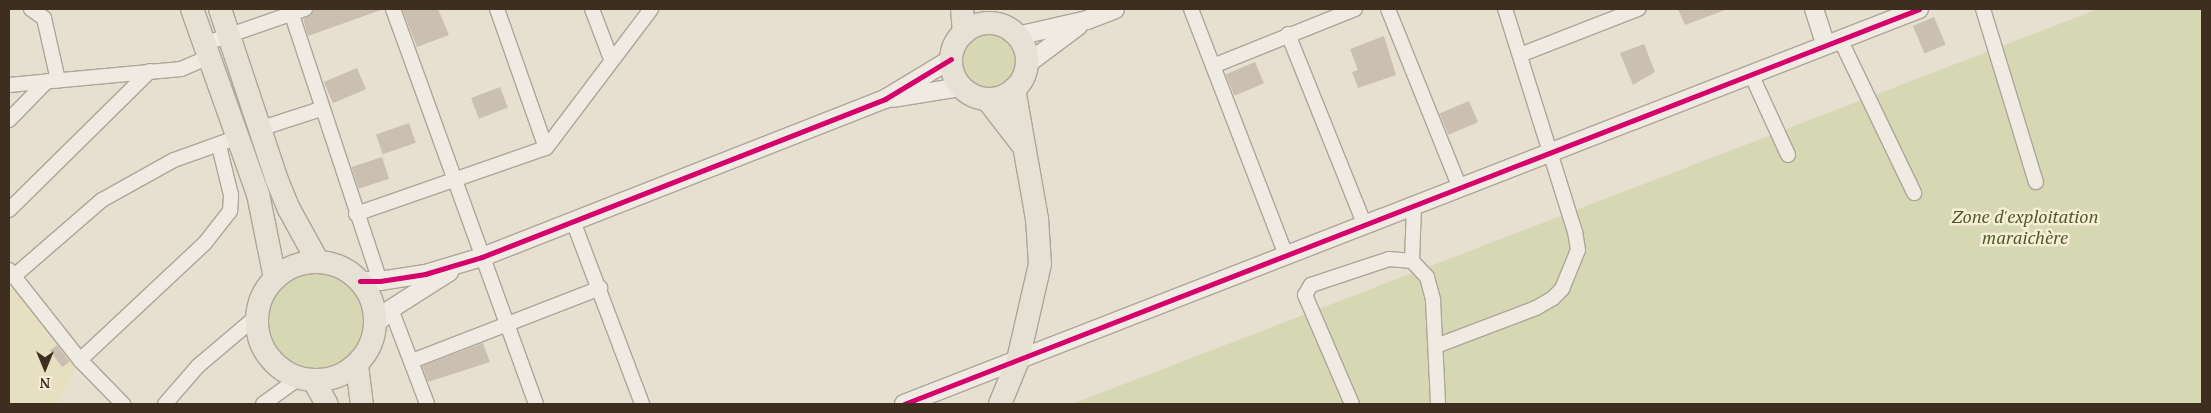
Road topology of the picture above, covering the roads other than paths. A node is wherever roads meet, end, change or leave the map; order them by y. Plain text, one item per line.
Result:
1 (31, 9) edge
2 (192, 9) edge
3 (220, 9) edge
4 (306, 9) edge
5 (394, 9) edge
6 (497, 9) edge
7 (592, 9) edge
8 (651, 9) edge
9 (962, 9) edge
10 (1115, 9) edge
11 (1191, 9) edge
12 (1355, 9) edge
13 (1388, 9) edge
14 (1505, 9) edge
15 (1638, 9) edge
16 (1814, 9) edge
17 (1919, 9) edge
18 (1983, 9) edge
19 (291, 11) edge
20 (992, 16) edge
21 (1087, 20) junction
22 (964, 33) junction
23 (1288, 34) junction
24 (230, 36) junction
25 (1017, 36) junction
26 (1833, 42) junction
27 (207, 51) junction
28 (1520, 55) junction
29 (951, 59) junction
30 (611, 60) junction
31 (1027, 64) junction
32 (1212, 66) junction
33 (150, 71) junction
34 (1751, 74) junction
35 (53, 81) junction
36 (9, 85) edge
37 (960, 87) junction
38 (1014, 90) junction
39 (885, 99) junction
40 (987, 99) junction
41 (321, 108) junction
42 (9, 120) edge
43 (259, 129) junction
44 (228, 140) junction
45 (1022, 143) junction
46 (546, 148) junction
47 (1551, 152) junction
48 (1788, 154) dead end
49 (454, 180) junction
50 (2036, 182) dead end
51 (1460, 188) junction
52 (1914, 193) dead end
53 (1414, 206) junction
54 (9, 210) edge
55 (356, 214) junction
56 (573, 221) junction
57 (1364, 223) junction
58 (1286, 256) junction
59 (482, 258) junction
60 (1412, 261) junction
61 (318, 262) junction
62 (458, 266) junction
63 (11, 273) edge
64 (275, 278) junction
65 (370, 281) junction
66 (600, 288) junction
67 (384, 316) junction
68 (256, 317) junction
69 (508, 324) junction
70 (1436, 346) junction
71 (80, 360) junction
72 (1018, 360) junction
73 (412, 361) junction
74 (357, 365) junction
75 (306, 380) junction
76 (123, 404) edge
77 (165, 404) edge
78 (263, 404) edge
79 (327, 404) edge
80 (362, 404) edge
81 (427, 404) edge
82 (536, 404) edge
83 (642, 404) edge
84 (904, 404) edge
85 (1000, 404) edge
86 (1352, 404) edge
87 (1438, 404) edge

1 - 35 street
2 - 27 main road
3 - 24 main road
4 - 19 street
5 - 49 street
6 - 46 street
7 - 30 street
8 - 30 street
9 - 22 main road
10 - 21 street
11 - 32 street
12 - 23 street
13 - 51 street
14 - 28 street
15 - 28 street
16 - 26 street
17 - 26 street
18 - 50 street
19 - 24 street
19 - 41 street
20 - 22 main road
20 - 25 main road
21 - 25 street
21 - 31 street
22 - 29 main road
23 - 32 street
23 - 57 street
24 - 27 street
24 - 43 main road
25 - 31 main road
26 - 34 street
26 - 52 street
27 - 33 street
27 - 44 main road
28 - 47 street
29 - 37 main road
29 - 39 street
30 - 46 street
31 - 38 main road
32 - 58 street
33 - 35 street
33 - 54 street
34 - 47 street
34 - 48 street
35 - 36 street
35 - 42 street
37 - 39 street
37 - 40 main road
38 - 40 main road
38 - 45 main road
39 - 56 street
40 - 45 main road
41 - 43 street
41 - 55 street
43 - 61 main road
44 - 63 street
44 - 64 main road
44 - 71 street
45 - 72 main road
46 - 49 street
47 - 51 street
47 - 70 street
49 - 55 street
49 - 59 street
51 - 53 street
53 - 57 street
53 - 60 street
55 - 65 street
56 - 59 street
56 - 66 street
57 - 58 street
58 - 72 street
59 - 62 street
59 - 69 street
60 - 70 street
60 - 86 street
61 - 64 main road
61 - 65 main road
62 - 65 street
62 - 67 street
63 - 71 street
64 - 68 main road
65 - 67 main road
66 - 69 street
66 - 83 street
67 - 73 street
67 - 74 main road
68 - 75 main road
68 - 77 street
69 - 73 street
69 - 82 street
70 - 87 street
71 - 76 street
72 - 84 street
72 - 85 main road
73 - 81 street
74 - 75 main road
74 - 80 main road
75 - 78 street
75 - 79 main road

